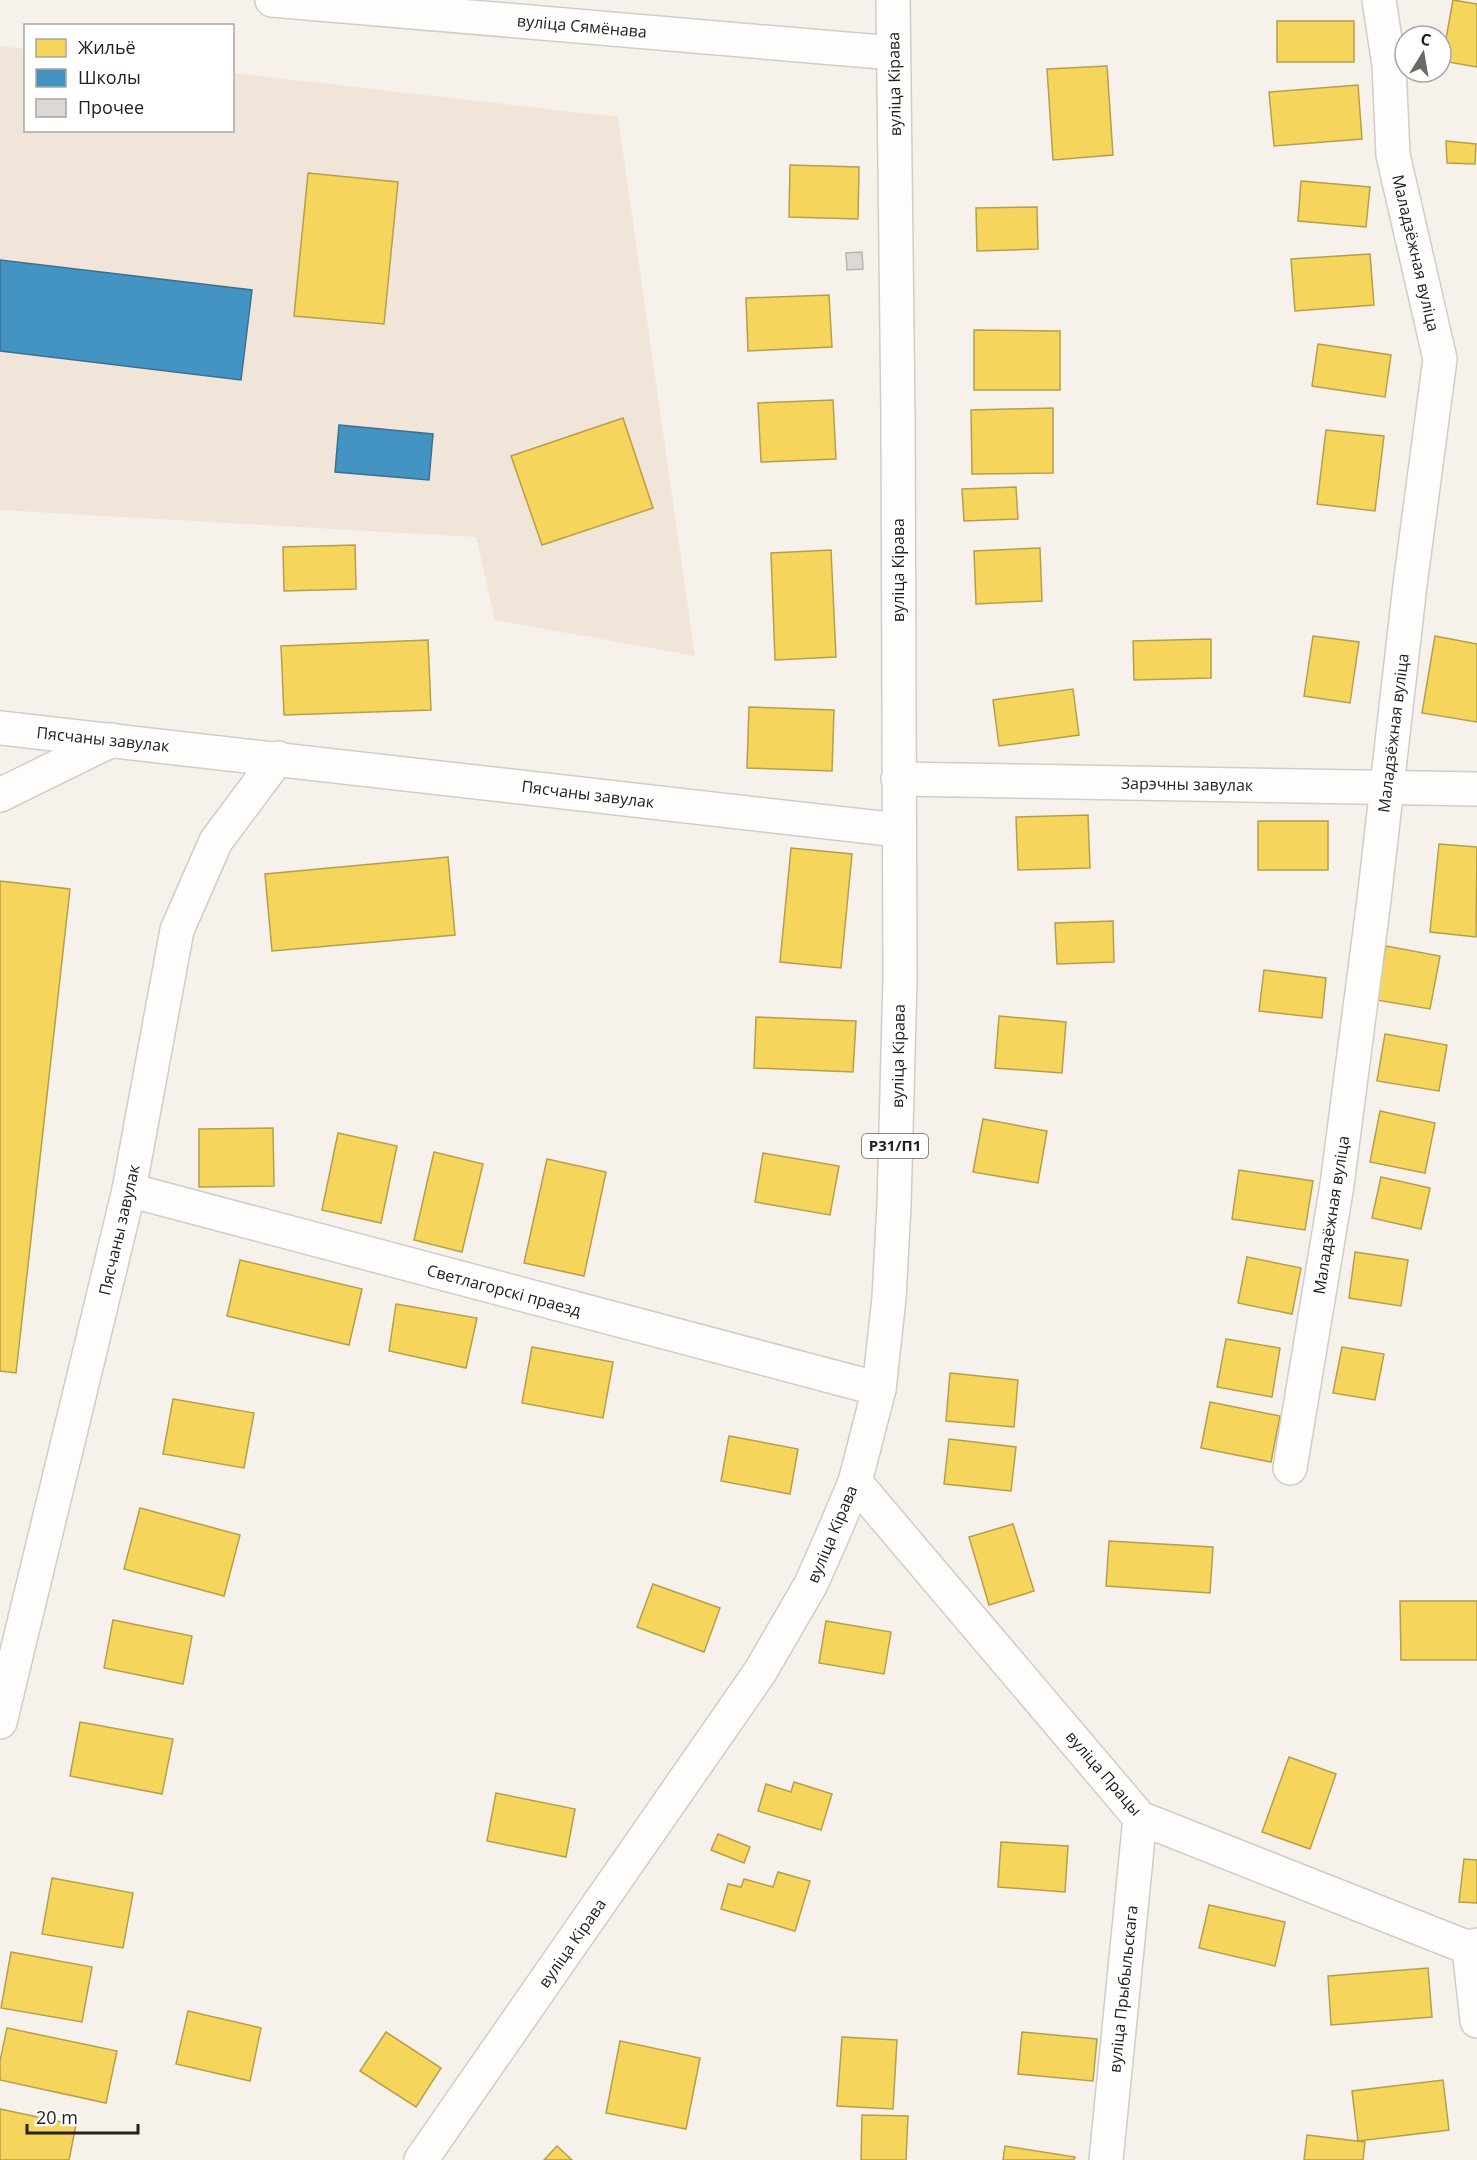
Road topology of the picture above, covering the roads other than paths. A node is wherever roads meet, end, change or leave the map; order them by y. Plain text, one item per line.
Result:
1 (272, 0) edge
2 (893, 0) edge
3 (1379, 0) edge
4 (893, 52) junction
5 (0, 728) edge
6 (112, 740) junction
7 (278, 758) junction
8 (898, 779) junction
9 (1386, 788) junction
10 (1477, 789) edge
11 (0, 795) edge
12 (898, 830) junction
13 (129, 1190) junction
14 (879, 1389) junction
15 (1290, 1468) dead end
16 (855, 1482) junction
17 (0, 1722) edge
18 (1140, 1818) junction
19 (1473, 1946) edge
20 (1477, 2021) edge
21 (421, 2160) edge
22 (1106, 2160) edge

1 - 4 street, вуліца Сямёнава
2 - 4 street, вуліца Кірава / Р31/П1
3 - 9 street, Маладзёжная вуліца
4 - 8 street, вуліца Кірава / Р31/П1
5 - 6 street, Пясчаны завулак
6 - 7 street, Пясчаны завулак
6 - 11 street
7 - 12 street, Пясчаны завулак
7 - 13 street, Пясчаны завулак
8 - 9 street, Зарэчны завулак
8 - 12 street, вуліца Кірава / Р31/П1
9 - 10 street, Зарэчны завулак
9 - 15 street, Маладзёжная вуліца
12 - 14 street, вуліца Кірава / Р31/П1
13 - 14 street, Светлагорскі праезд
13 - 17 street, Пясчаны завулак
14 - 16 street, вуліца Кірава / Р31/П1
16 - 18 street, вуліца Працы
16 - 21 street, вуліца Кірава / Р31/П1
18 - 19 street, вуліца Працы
18 - 22 street, вуліца Прыбыльскага
19 - 20 street

